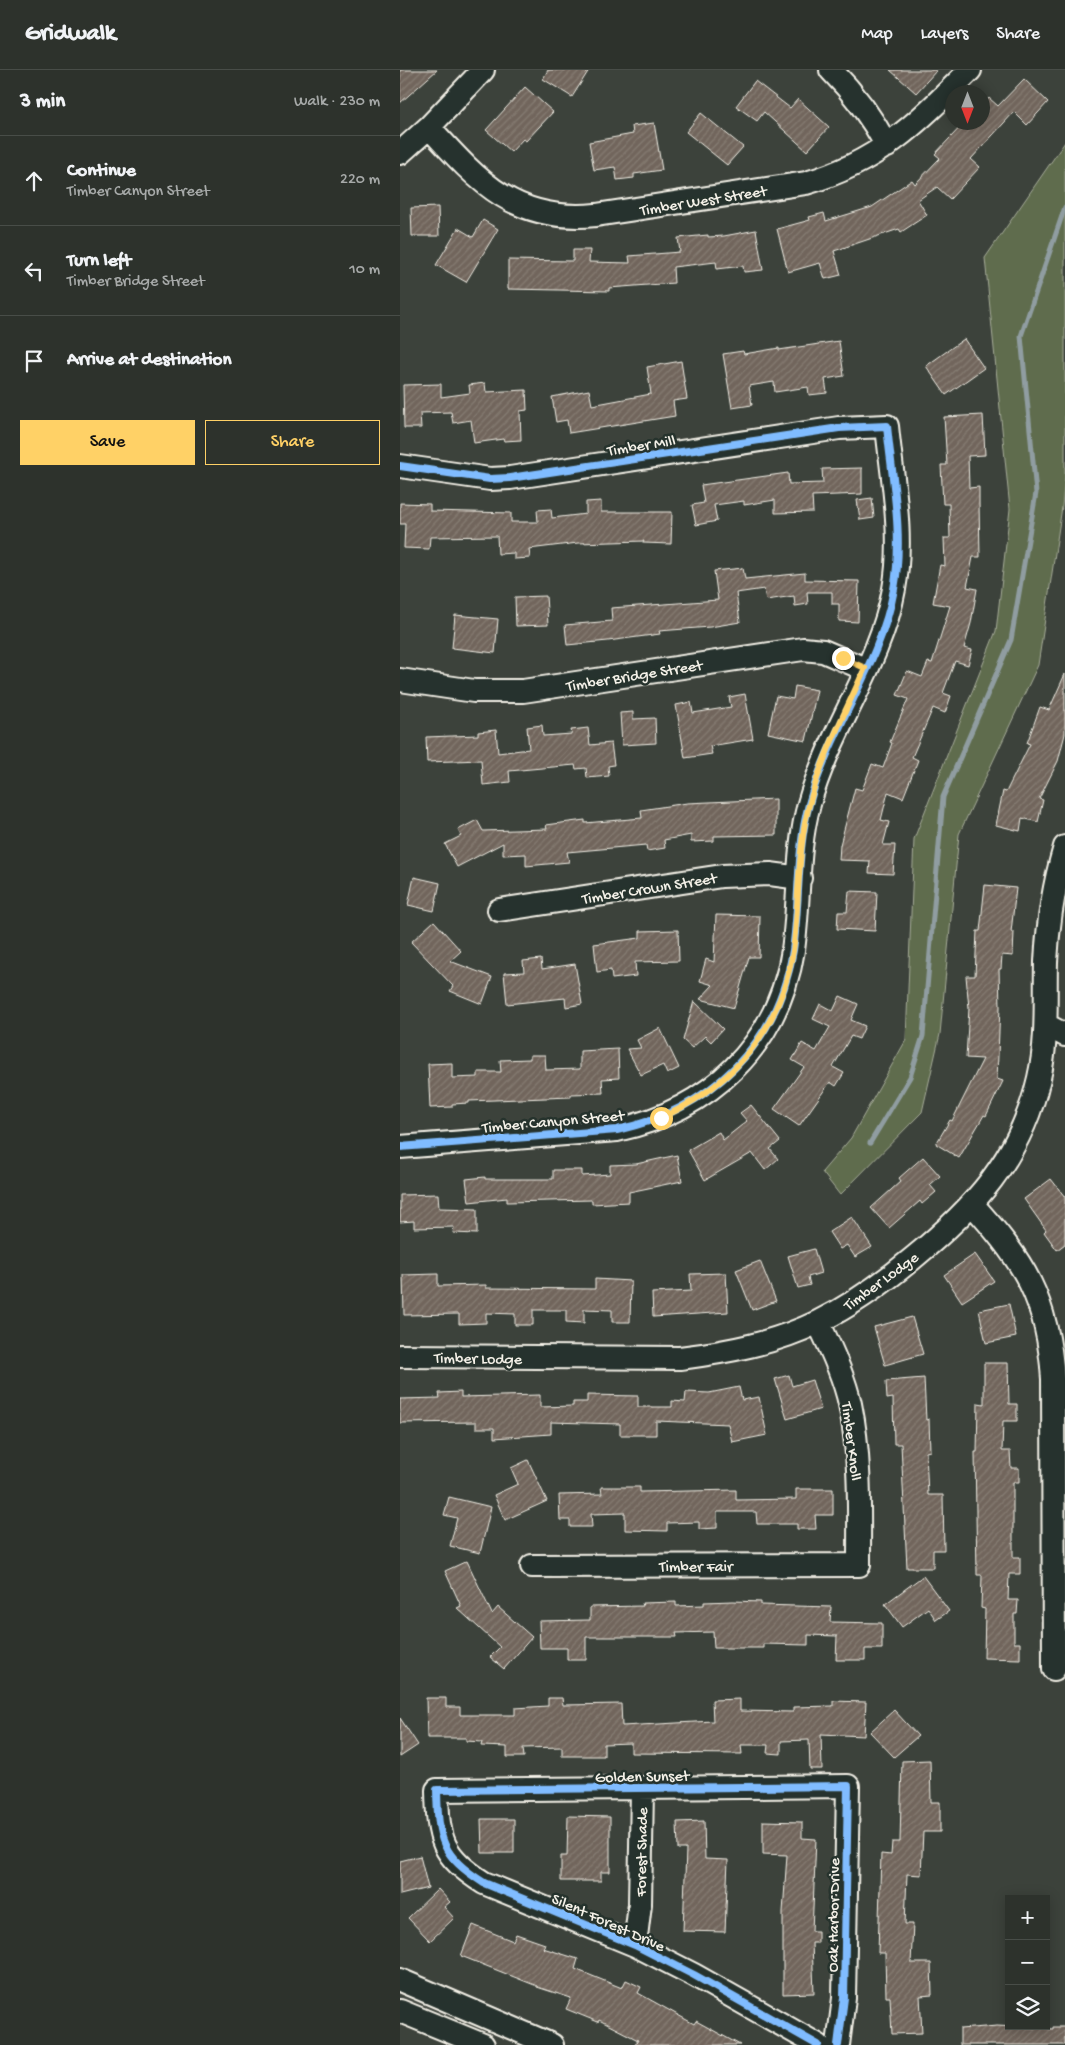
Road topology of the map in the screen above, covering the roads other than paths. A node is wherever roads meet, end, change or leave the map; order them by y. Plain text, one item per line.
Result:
1 (482, 70) edge
2 (831, 70) edge
3 (970, 70) edge
4 (429, 127) junction
5 (887, 146) junction
6 (400, 153) edge
7 (887, 426) joint
8 (400, 466) edge
9 (865, 668) junction
10 (400, 680) edge
11 (1065, 846) edge
12 (800, 878) junction
13 (499, 910) dead end
14 (1056, 1030) edge
15 (400, 1147) edge
16 (972, 1204) junction
17 (818, 1322) junction
18 (400, 1356) edge
19 (1059, 1367) edge
20 (859, 1565) joint
21 (532, 1566) dead end
22 (1059, 1571) edge
23 (1054, 1670) dead end
24 (848, 1786) joint
25 (642, 1789) junction
26 (437, 1790) joint
27 (635, 1945) junction
28 (400, 1980) edge
29 (400, 2012) edge
30 (483, 2045) edge
31 (552, 2045) edge
32 (818, 2045) edge
33 (838, 2045) edge

1 - 4 street
2 - 5 street
3 - 5 street, Timber West Street
4 - 5 street, Timber West Street
4 - 6 street
7 - 8 street, Timber Mill
7 - 9 street, Timber Canyon Street
9 - 10 street, Timber Bridge Street
9 - 12 street, Timber Canyon Street
11 - 14 street, Timber Lodge
12 - 13 street, Timber Crown Street
12 - 15 street, Timber Canyon Street
14 - 16 street, Timber Lodge
16 - 17 street, Timber Lodge
16 - 19 street
17 - 18 street, Timber Lodge
17 - 20 street, Timber Knoll
19 - 22 street
20 - 21 street, Timber Fair
22 - 23 street
24 - 25 street, Golden Sunset
24 - 33 street, Oak Harbor Drive
25 - 26 street, Golden Sunset
25 - 27 street, Forest Shade
26 - 27 street, Silent Forest Drive
27 - 32 street, Silent Forest Drive
28 - 31 street
29 - 30 street

